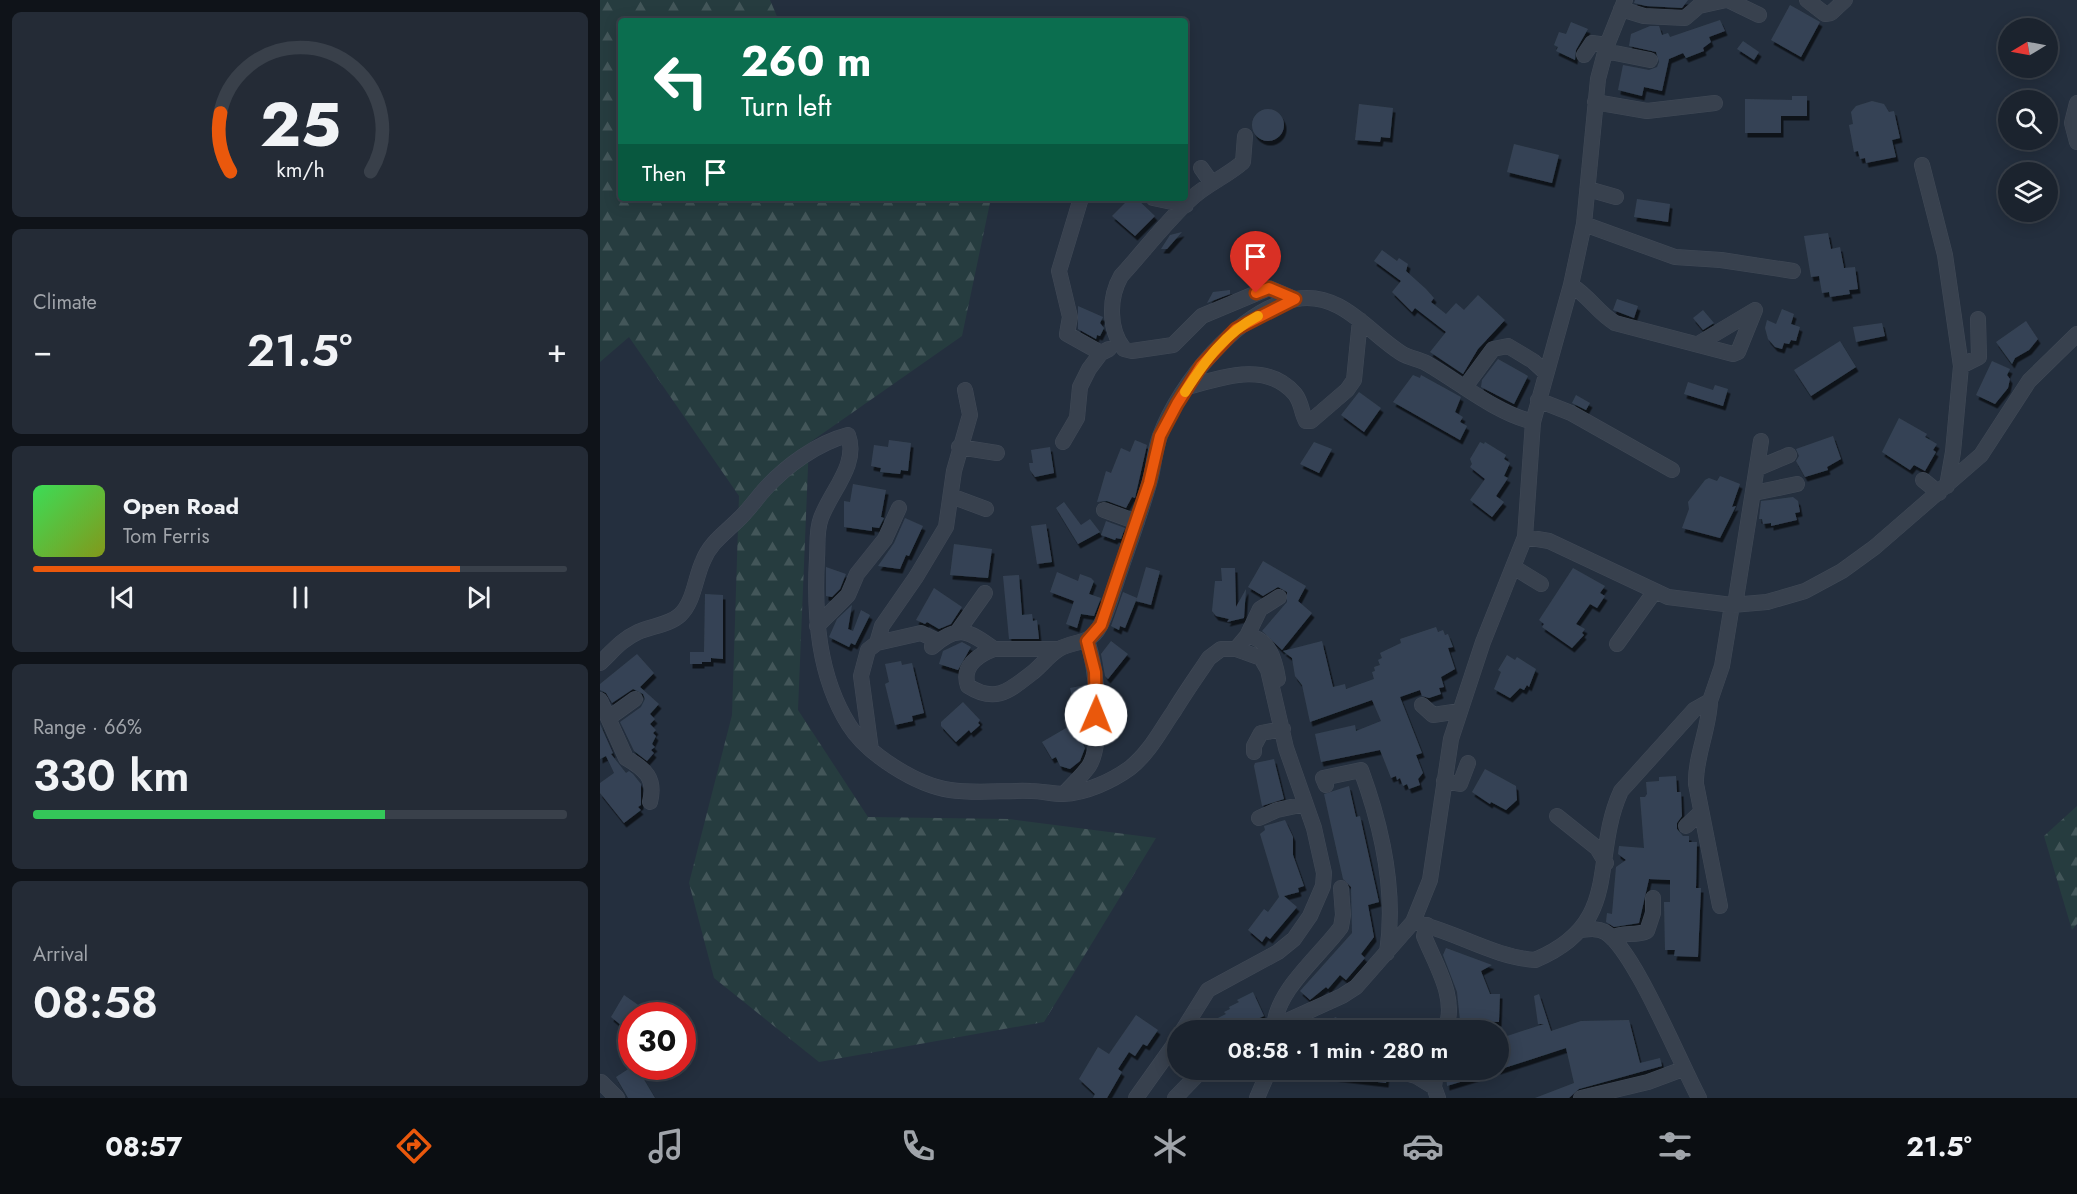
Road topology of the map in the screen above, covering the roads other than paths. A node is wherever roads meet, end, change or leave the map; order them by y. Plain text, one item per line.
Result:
1 (1727, 0) edge
2 (1807, 0) edge
3 (1845, 0) edge
4 (1623, 5) edge
5 (1760, 15) dead end
6 (1606, 48) junction
7 (1584, 55) dead end
8 (1650, 60) dead end
9 (1595, 102) junction
10 (1715, 103) dead end
11 (2076, 110) edge
12 (1245, 136) dead end
13 (2077, 142) edge
14 (1922, 165) dead end
15 (1201, 168) dead end
16 (1211, 182) junction
17 (1588, 189) junction
18 (1616, 197) dead end
19 (1080, 201) edge
20 (1162, 201) edge
21 (1186, 205) junction
22 (1584, 224) junction
23 (1793, 271) dead end
24 (1571, 285) junction
25 (1295, 299) junction
26 (1978, 319) dead end
27 (1360, 320) junction
28 (2077, 334) edge
29 (1698, 344) dead end
30 (1124, 350) junction
31 (1101, 353) junction
32 (1960, 366) junction
33 (1546, 373) junction
34 (1188, 387) junction
35 (1465, 387) junction
36 (965, 390) dead end
37 (1538, 400) junction
38 (1533, 422) junction
39 (1761, 441) dead end
40 (1063, 442) dead end
41 (959, 447) junction
42 (997, 453) dead end
43 (1789, 455) dead end
44 (1758, 468) junction
45 (1672, 470) dead end
46 (1923, 480) dead end
47 (1797, 484) dead end
48 (1943, 489) junction
49 (1754, 493) junction
50 (951, 496) junction
51 (898, 508) dead end
52 (986, 509) dead end
53 (1104, 510) dead end
54 (1137, 522) junction
55 (1526, 537) junction
56 (1515, 568) junction
57 (1541, 584) dead end
58 (1655, 591) junction
59 (985, 592) dead end
60 (1279, 597) dead end
61 (1733, 605) junction
62 (817, 626) junction
63 (958, 631) junction
64 (1247, 636) junction
65 (1087, 641) junction
66 (877, 642) junction
67 (1617, 644) dead end
68 (994, 649) junction
69 (1059, 649) junction
70 (1236, 649) junction
71 (600, 663) edge
72 (635, 699) dead end
73 (600, 700) edge
74 (1710, 701) junction
75 (1422, 705) dead end
76 (1460, 711) junction
77 (610, 717) junction
78 (1283, 729) junction
79 (1286, 748) junction
80 (871, 750) junction
81 (1254, 752) dead end
82 (1468, 763) dead end
83 (1443, 781) junction
84 (1326, 785) dead end
85 (1064, 794) junction
86 (650, 802) dead end
87 (1305, 804) junction
88 (1700, 813) junction
89 (1557, 816) dead end
90 (1259, 818) dead end
91 (1686, 826) dead end
92 (1606, 863) junction
93 (1341, 888) dead end
94 (1653, 898) dead end
95 (1720, 906) dead end
96 (1420, 924) junction
97 (1582, 930) junction
98 (1612, 938) junction
99 (1387, 953) junction
100 (1188, 1020) edge
101 (1273, 1020) edge
102 (1290, 1020) edge
103 (1450, 1020) edge
104 (1167, 1055) edge
105 (1683, 1068) junction
106 (1192, 1080) edge
107 (1265, 1080) edge
108 (1421, 1080) edge
109 (601, 1082) edge
110 (1436, 1092) edge
111 (617, 1098) edge
112 (1136, 1098) edge
113 (1175, 1098) edge
114 (1257, 1098) edge
115 (1581, 1098) edge
116 (1699, 1098) edge

1 - 4 street
1 - 5 street
2 - 3 street
4 - 6 street
6 - 7 street
6 - 8 street
6 - 9 street
9 - 10 street
9 - 17 street
11 - 13 street
12 - 16 street
14 - 32 street
15 - 16 street
16 - 21 street
17 - 18 street
17 - 22 street
19 - 31 street
20 - 21 street
21 - 30 street
22 - 23 street
22 - 24 street
24 - 29 street
24 - 33 street
25 - 27 street
25 - 30 street
25 - 34 street
26 - 32 street
27 - 34 street
27 - 35 street
28 - 48 street
30 - 31 street
31 - 40 street
32 - 48 street
33 - 35 street
33 - 37 street
34 - 54 street
35 - 38 street
36 - 41 street
37 - 38 street
37 - 45 street
38 - 55 street
39 - 44 street
41 - 42 street
41 - 50 street
43 - 44 street
44 - 49 street
46 - 48 street
47 - 49 street
48 - 61 street
49 - 61 street
50 - 52 street
50 - 66 street
51 - 62 street
53 - 54 street
54 - 65 street
55 - 56 street
55 - 58 street
56 - 57 street
56 - 76 street
58 - 61 street
58 - 67 street
59 - 63 street
60 - 64 street
61 - 74 street
62 - 71 street
62 - 80 street
63 - 66 street
63 - 68 street
64 - 70 street
64 - 79 street
65 - 69 street
65 - 85 street
66 - 80 street
68 - 69 street
68 - 69 street
70 - 78 street
70 - 85 street
72 - 77 street
73 - 77 street
74 - 88 street
74 - 92 street
75 - 76 street
76 - 83 street
77 - 86 street
78 - 79 street
78 - 81 street
79 - 87 street
80 - 85 street
82 - 83 street
83 - 96 street
84 - 99 street
87 - 90 street
87 - 100 street
88 - 91 street
88 - 95 street
89 - 92 street
92 - 97 street
93 - 101 street
94 - 98 street
96 - 97 street
96 - 99 street
96 - 103 street
97 - 98 street
98 - 105 street
99 - 102 street
104 - 112 street
105 - 115 street
105 - 116 street
106 - 113 street
107 - 114 street
108 - 110 street
109 - 111 street

